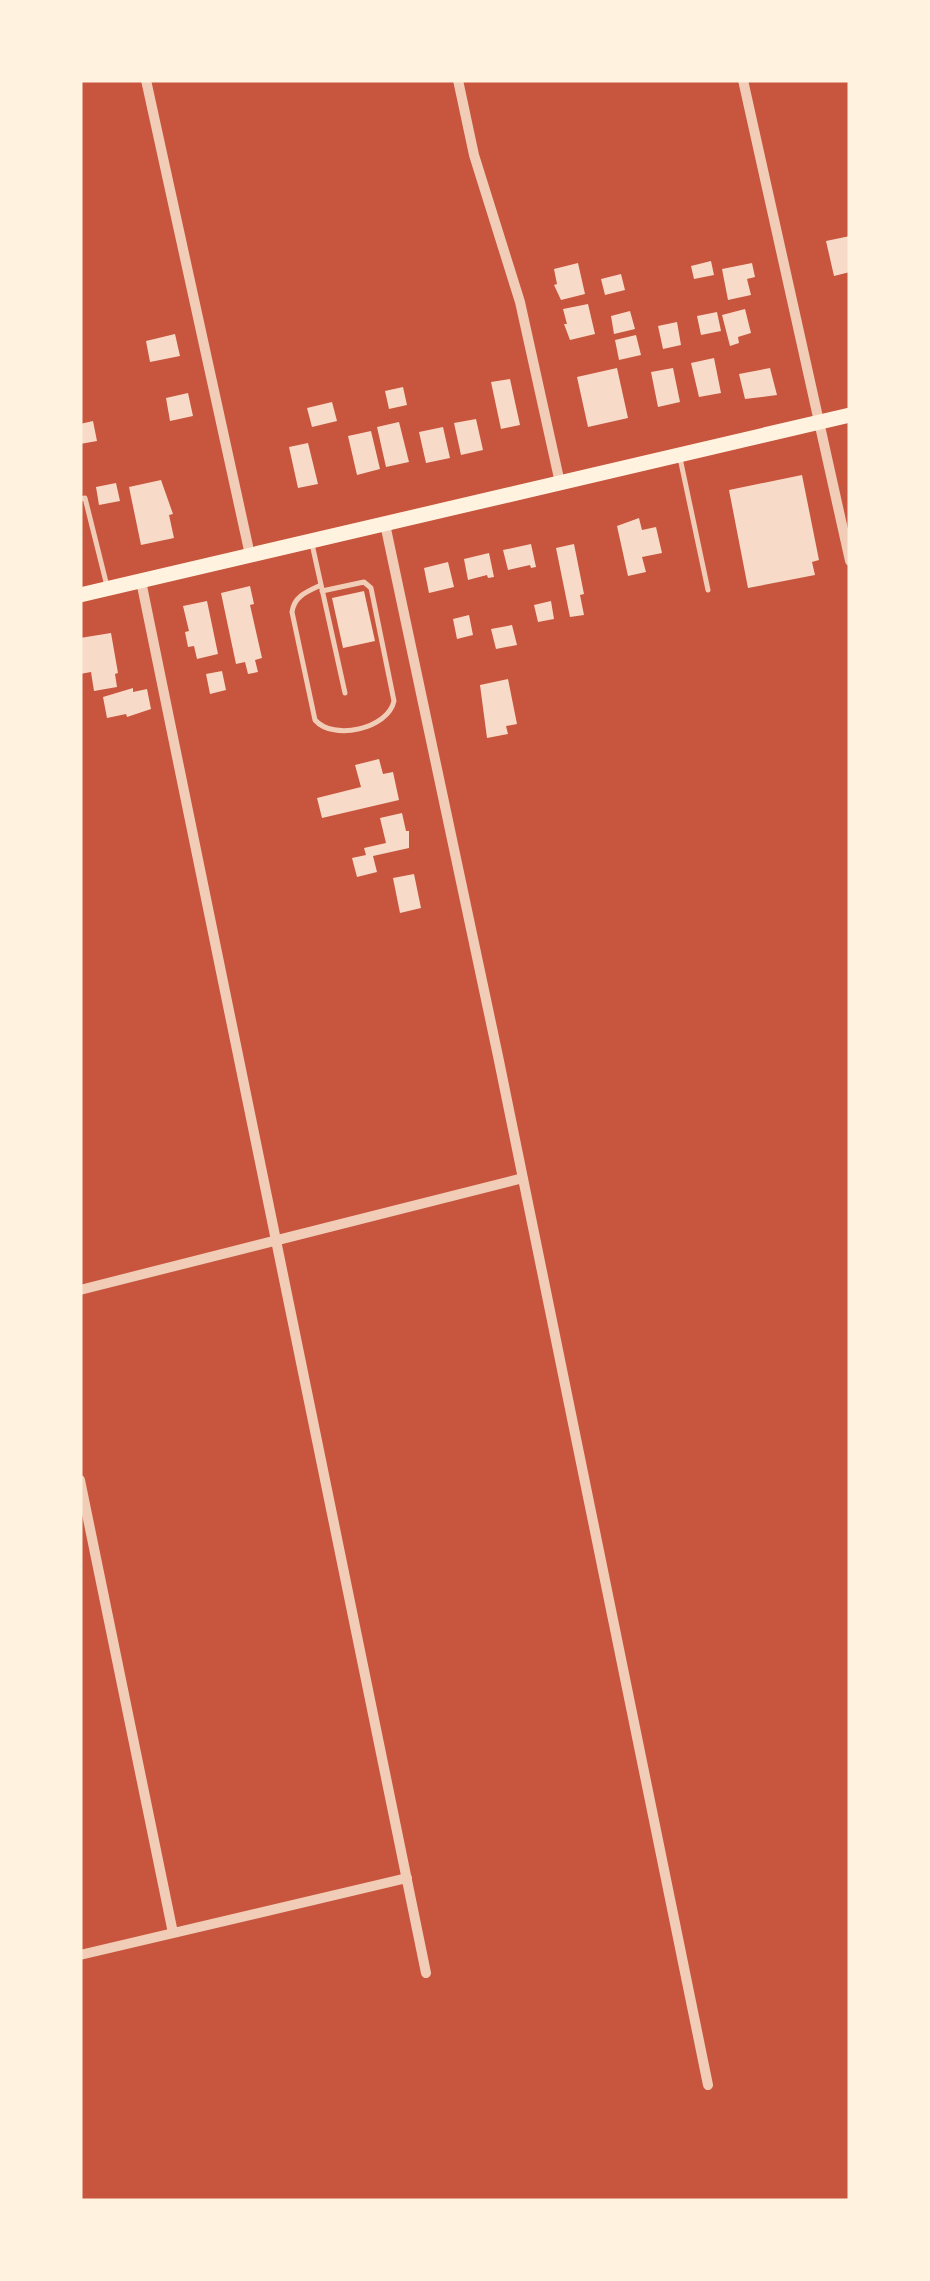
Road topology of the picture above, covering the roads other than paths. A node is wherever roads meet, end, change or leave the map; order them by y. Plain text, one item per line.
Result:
1 (146, 80) edge
2 (458, 80) edge
3 (742, 80) edge
4 (850, 415) edge
5 (818, 423) junction
6 (679, 455) junction
7 (560, 483) junction
8 (80, 500) edge
9 (385, 524) junction
10 (312, 541) junction
11 (250, 555) junction
12 (850, 561) edge
13 (141, 581) junction
14 (322, 588) junction
15 (107, 589) junction
16 (708, 590) dead end
17 (80, 595) edge
18 (345, 692) dead end
19 (523, 1178) junction
20 (275, 1243) junction
21 (80, 1290) edge
22 (80, 1480) edge
23 (407, 1878) junction
24 (173, 1933) junction
25 (80, 1955) edge
26 (426, 1973) dead end
27 (708, 2085) dead end

1 - 11 street
2 - 7 street
3 - 5 street
4 - 5 main road
5 - 6 main road
5 - 12 street
6 - 7 main road
6 - 16 lane
7 - 9 main road
8 - 15 lane
9 - 10 main road
9 - 19 street
10 - 11 main road
10 - 14 lane
11 - 13 main road
13 - 15 main road
13 - 20 street
14 - 14 lane
14 - 18 lane
15 - 17 main road
19 - 20 street
19 - 27 street
20 - 21 street
20 - 23 street
22 - 24 street
23 - 24 street
23 - 26 street
24 - 25 street

